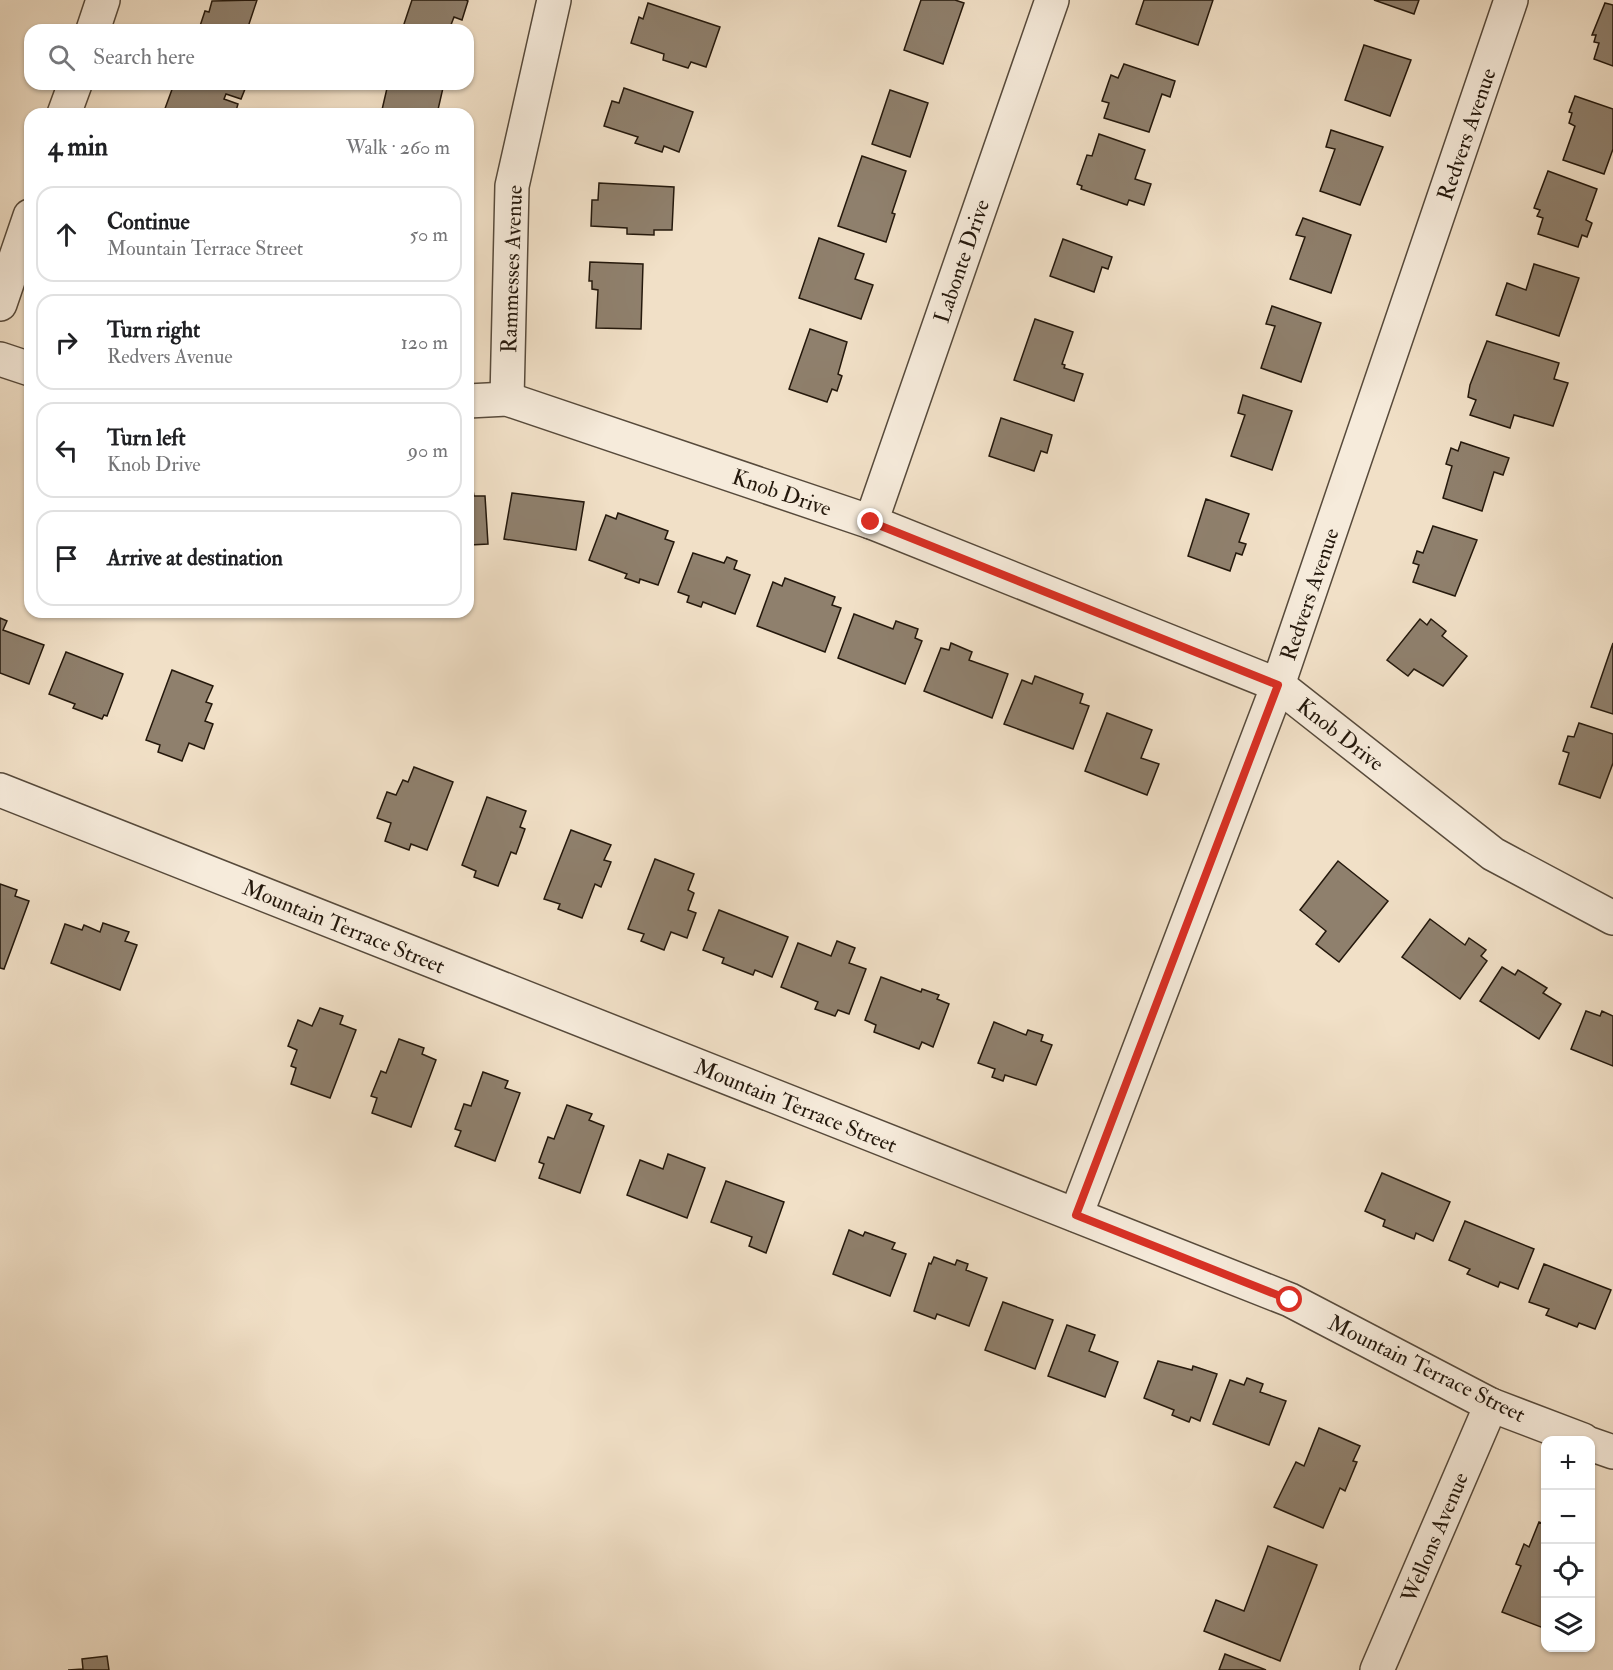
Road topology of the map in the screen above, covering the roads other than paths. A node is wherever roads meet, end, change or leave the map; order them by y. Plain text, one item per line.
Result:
1 (103, 0) edge
2 (554, 0) edge
3 (1052, 0) edge
4 (1511, 0) edge
5 (95, 24) edge
6 (73, 90) edge
7 (66, 108) edge
8 (24, 234) edge
9 (0, 304) edge
10 (0, 359) edge
11 (24, 367) edge
12 (507, 399) junction
13 (474, 401) edge
14 (871, 522) junction
15 (1278, 685) junction
16 (0, 790) edge
17 (1613, 918) edge
18 (1076, 1215) junction
19 (1491, 1404) junction
20 (1573, 1436) edge
21 (1595, 1445) edge
22 (1613, 1452) edge
23 (1377, 1670) edge

1 - 5 street
2 - 12 street, Rammesses Avenue
3 - 14 street, Labonte Drive
4 - 15 street, Redvers Avenue
6 - 7 street
8 - 9 street
10 - 11 street
12 - 13 street, Knob Drive
12 - 14 street, Knob Drive
14 - 15 street, Knob Drive
15 - 17 street, Knob Drive
15 - 18 street, Redvers Avenue
16 - 18 street, Mountain Terrace Street
18 - 19 street, Mountain Terrace Street
19 - 20 street, Mountain Terrace Street
19 - 23 street, Wellons Avenue
21 - 22 street

